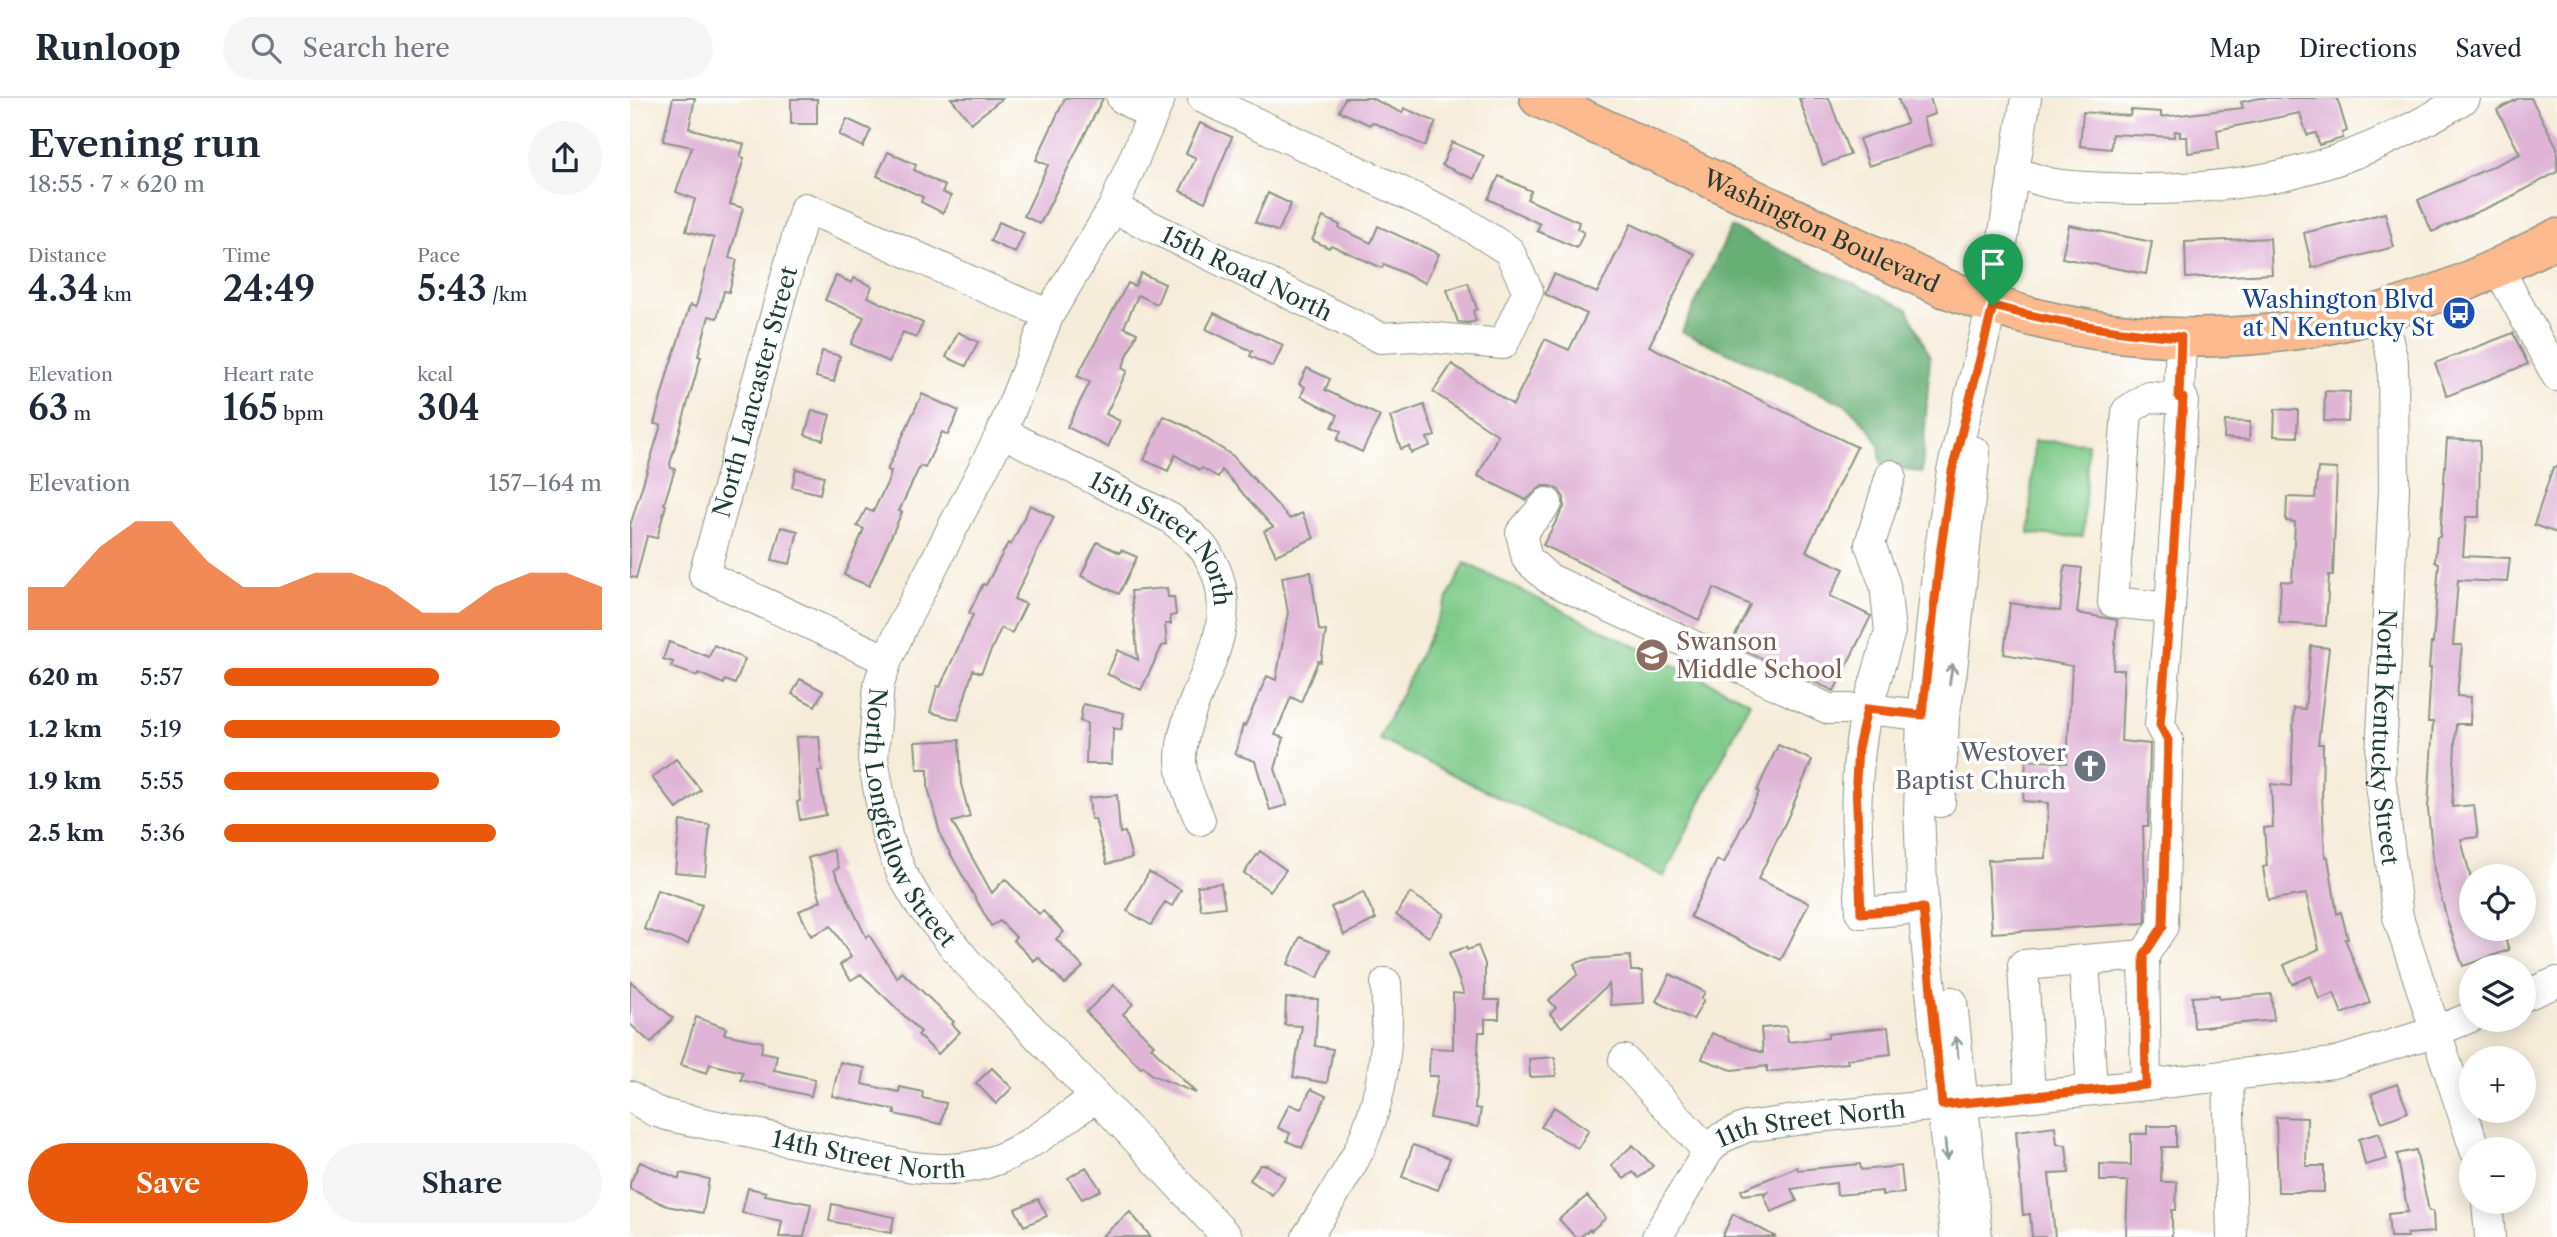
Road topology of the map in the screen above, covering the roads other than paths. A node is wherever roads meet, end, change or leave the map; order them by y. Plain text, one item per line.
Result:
1 (1122, 98) edge
2 (1203, 98) edge
3 (1539, 98) edge
4 (2026, 98) edge
5 (2465, 98) edge
6 (1156, 107) edge
7 (2013, 172) junction
8 (1113, 208) junction
9 (2557, 238) edge
10 (2498, 268) junction
11 (1993, 306) junction
12 (2381, 312) junction
13 (1049, 314) junction
14 (2181, 337) junction
15 (2557, 376) edge
16 (2179, 398) junction
17 (1002, 432) junction
18 (1891, 475) dead end
19 (1547, 503) dead end
20 (2170, 608) junction
21 (887, 660) junction
22 (1867, 709) junction
23 (1933, 716) junction
24 (1200, 820) dead end
25 (1923, 908) junction
26 (2144, 955) junction
27 (2084, 960) junction
28 (2557, 982) edge
29 (1386, 983) dead end
30 (2536, 991) edge
31 (2459, 1022) edge
32 (2437, 1031) junction
33 (1624, 1060) dead end
34 (2228, 1076) junction
35 (2146, 1085) junction
36 (2092, 1090) junction
37 (630, 1096) edge
38 (2030, 1096) junction
39 (1096, 1097) junction
40 (1952, 1104) junction
41 (2470, 1137) edge
42 (1708, 1150) junction
43 (2488, 1214) edge
44 (1227, 1237) edge
45 (1307, 1237) edge
46 (1657, 1237) edge
47 (1955, 1237) edge
48 (1976, 1237) edge
49 (2232, 1237) edge
50 (2490, 1237) edge

1 - 6 street
2 - 8 street, 15th Road North
3 - 11 main road, Washington Boulevard
4 - 7 street
5 - 7 street
6 - 8 street, North Longfellow Street
7 - 11 street
8 - 13 street, North Longfellow Street
9 - 10 main road, Washington Boulevard
10 - 12 main road, Washington Boulevard
10 - 15 street
11 - 14 main road, Washington Boulevard
11 - 23 street
12 - 14 main road, Washington Boulevard
12 - 32 street, North Kentucky Street
13 - 17 street, North Longfellow Street
13 - 21 street, North Lancaster Street
14 - 16 street
16 - 20 street
16 - 20 street
17 - 21 street, North Longfellow Street
17 - 24 street, 15th Street North
18 - 22 street
19 - 22 street
20 - 26 street
21 - 39 street, North Longfellow Street
22 - 23 street
22 - 25 street
23 - 25 street
40 -> 23 street
25 - 40 street
26 - 27 street
26 - 35 street
27 - 36 street
27 - 38 street
28 - 30 street
29 - 45 street
31 - 32 street, 11th Street North
32 - 34 street, 11th Street North
32 - 41 street, North Kentucky Street
33 - 42 street
34 - 35 street, 11th Street North
34 - 49 street
35 - 36 street, 11th Street North
36 - 38 street, 11th Street North
37 - 39 street, 14th Street North
38 - 40 street, 11th Street North
39 - 44 street, North Longfellow Street
40 - 42 street, 11th Street North
40 -> 47 street
40 - 48 street
42 - 46 street, 11th Street North
43 - 50 street

